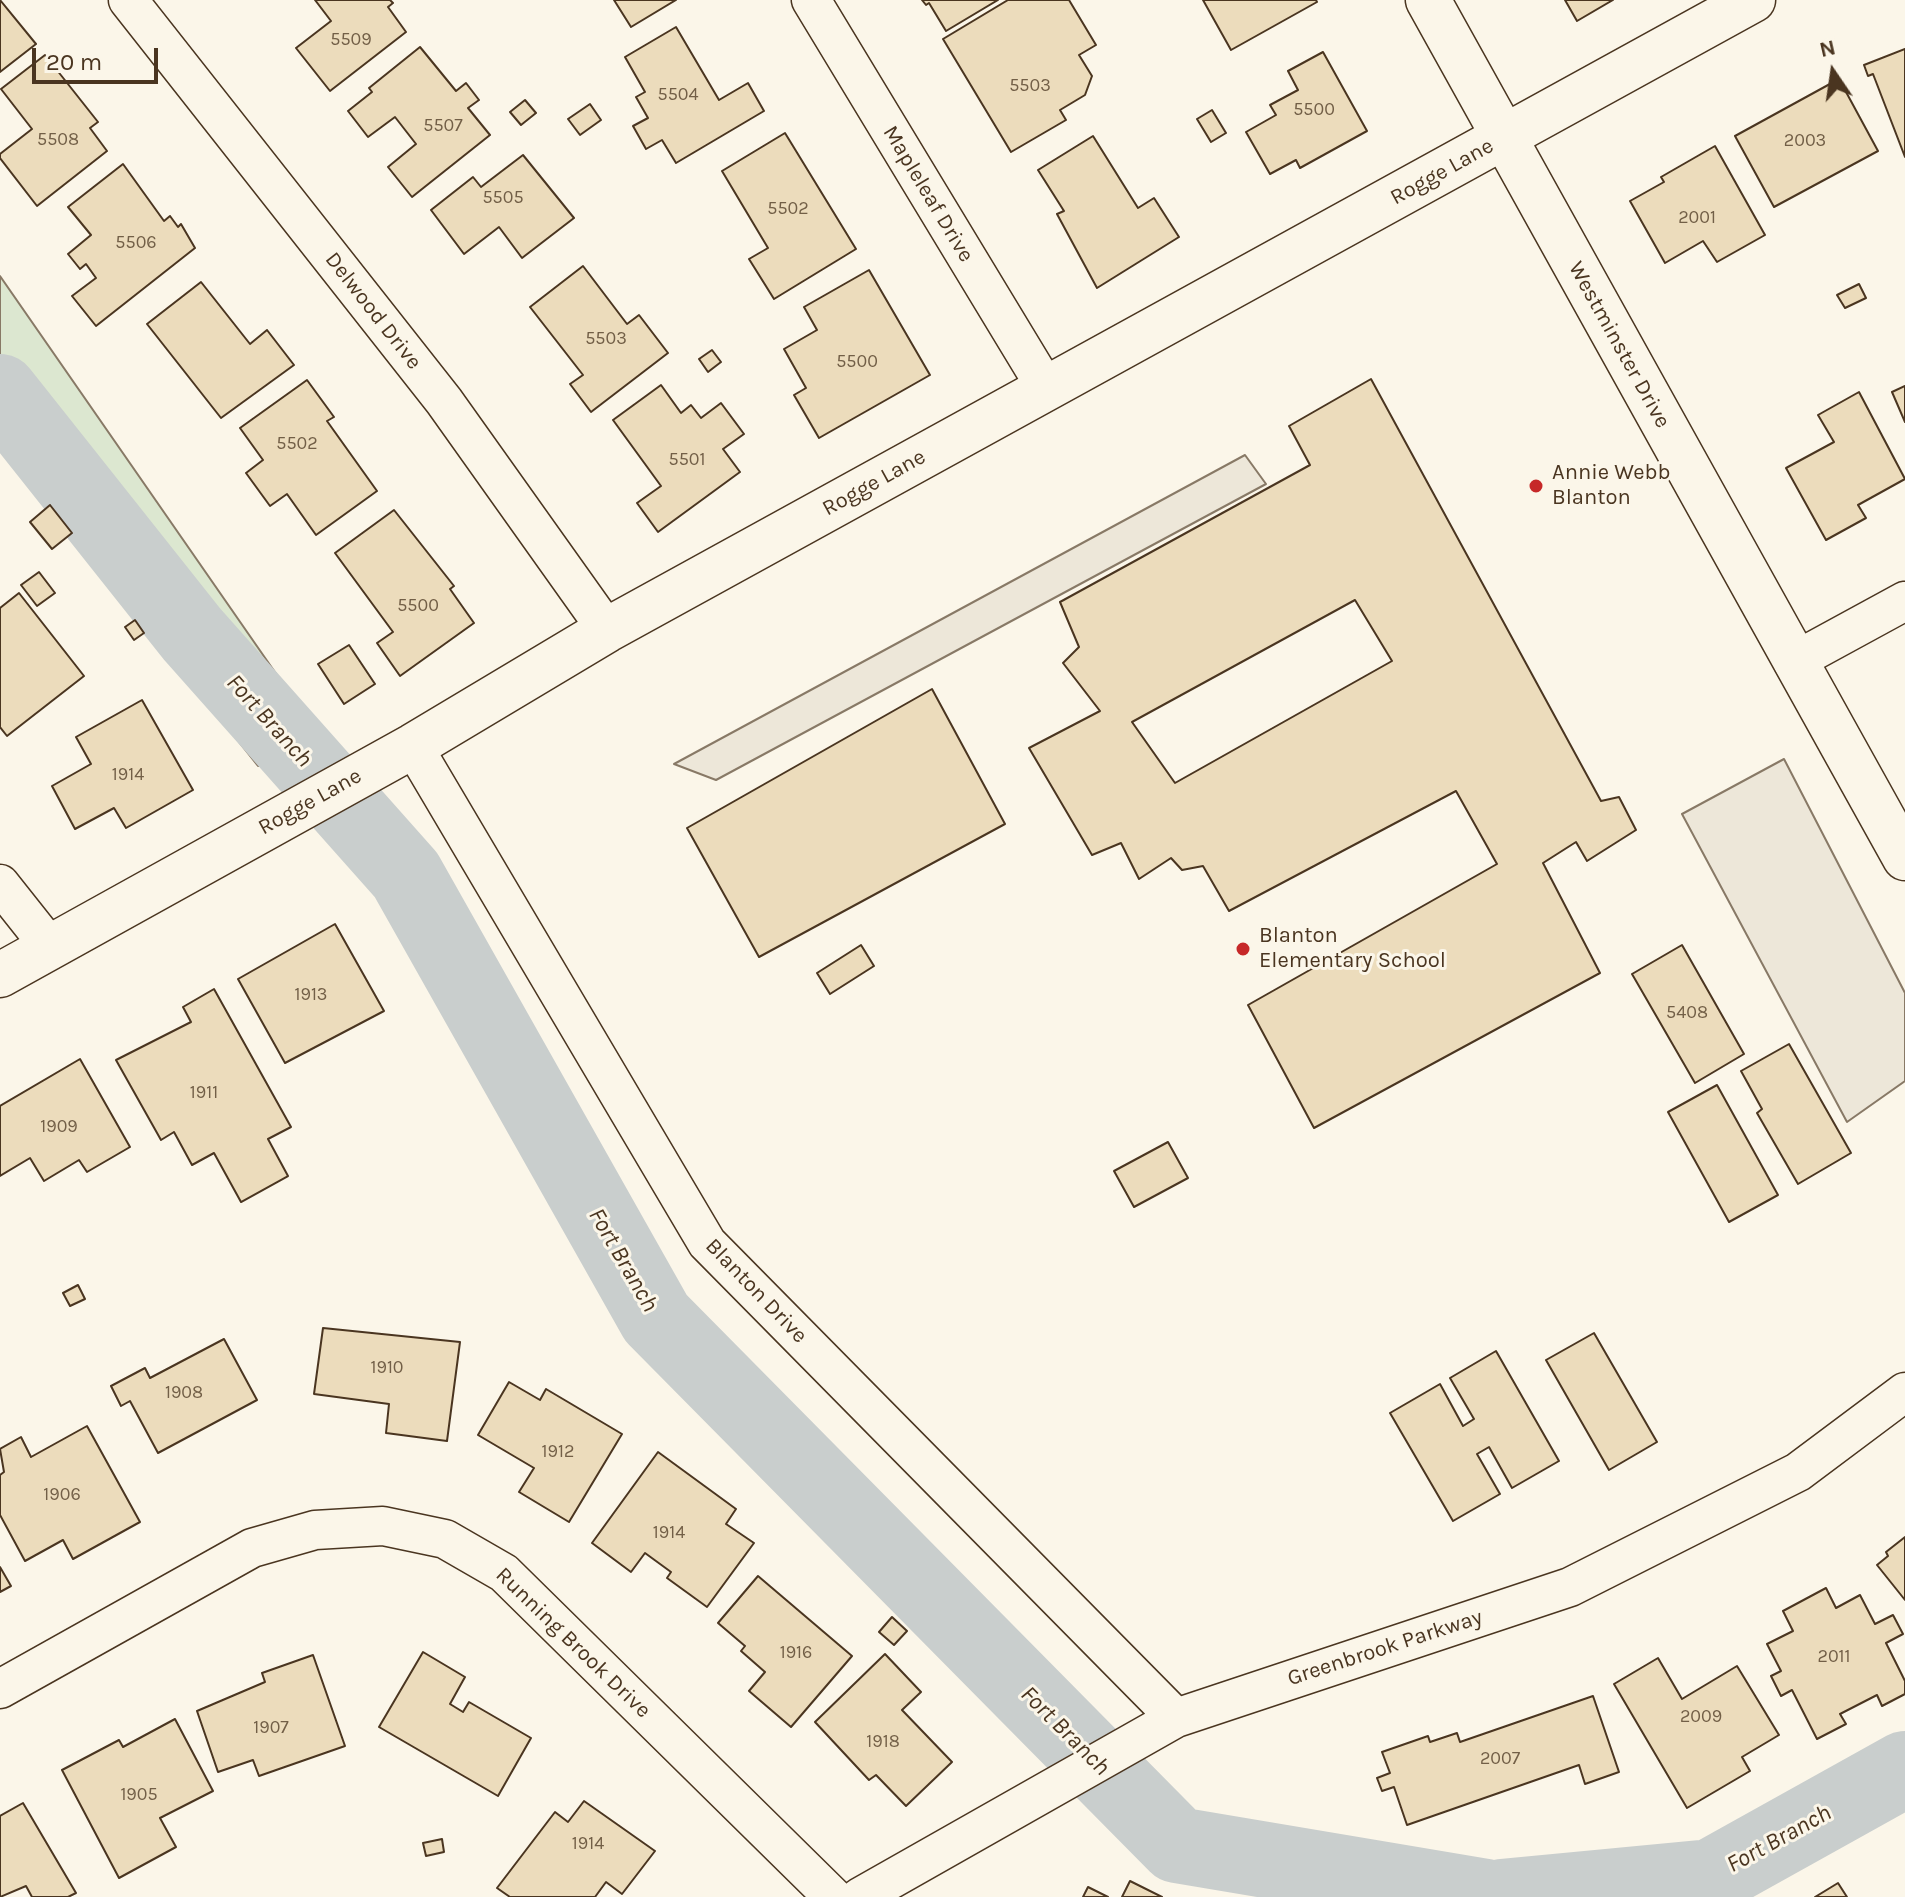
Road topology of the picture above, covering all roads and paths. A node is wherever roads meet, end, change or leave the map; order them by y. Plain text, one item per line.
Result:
1 (128, 0) edge
2 (811, 0) edge
3 (1428, 0) edge
4 (1753, 0) edge
5 (1504, 138) junction
6 (1046, 388) junction
7 (1905, 601) edge
8 (607, 630) junction
9 (1793, 662) junction
10 (413, 746) junction
11 (1905, 858) edge
12 (0, 884) edge
13 (50, 947) junction
14 (0, 975) edge
15 (1905, 1392) edge
16 (0, 1689) edge
17 (1176, 1718) junction
18 (833, 1897) edge
19 (860, 1897) edge

1 - 8 street, Delwood Drive
2 - 6 street, Mapleleaf Drive
3 - 5 street, Westminster Drive
4 - 5 street, Rogge Lane
5 - 6 street, Rogge Lane
5 - 9 street, Westminster Drive
6 - 8 street, Rogge Lane
7 - 9 street
8 - 10 street, Rogge Lane
9 - 11 street, Westminster Drive
10 - 13 street, Rogge Lane
10 - 17 street, Blanton Drive
12 - 13 street
13 - 14 street, Rogge Lane
15 - 17 street, Greenbrook Parkway
16 - 18 street, Running Brook Drive
17 - 19 street, Greenbrook Parkway

